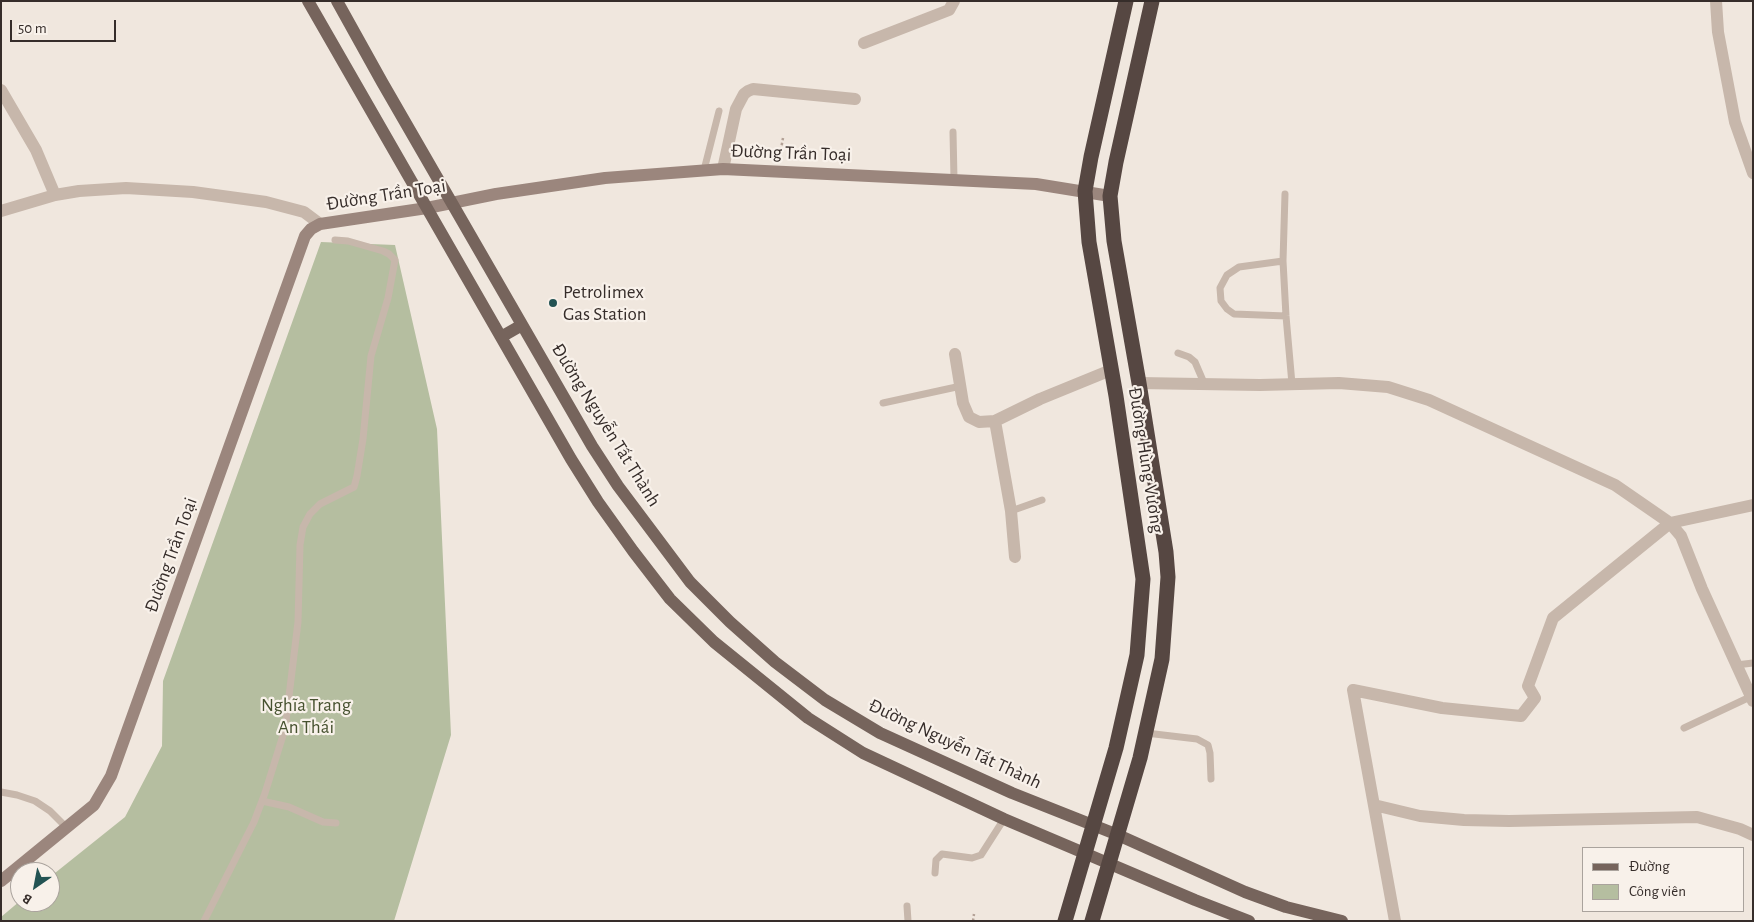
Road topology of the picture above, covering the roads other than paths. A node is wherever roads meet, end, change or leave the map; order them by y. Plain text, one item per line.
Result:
1 (308, 1) edge
2 (337, 1) edge
3 (954, 1) edge
4 (1126, 1) edge
5 (1152, 1) edge
6 (1716, 1) edge
7 (864, 43) dead end
8 (1, 90) edge
9 (855, 99) dead end
10 (719, 111) dead end
11 (953, 132) dead end
12 (723, 169) junction
13 (704, 170) junction
14 (1753, 173) edge
15 (954, 179) junction
16 (1085, 191) junction
17 (1285, 194) dead end
18 (55, 195) junction
19 (1110, 196) junction
20 (452, 204) junction
21 (427, 208) junction
22 (1, 211) edge
23 (320, 224) junction
24 (335, 240) dead end
25 (1283, 261) junction
26 (1286, 316) junction
27 (522, 325) junction
28 (501, 337) junction
29 (1178, 353) dead end
30 (956, 354) dead end
31 (1111, 370) junction
32 (1139, 383) junction
33 (1204, 383) junction
34 (1292, 384) junction
35 (961, 386) junction
36 (883, 403) dead end
37 (995, 421) junction
38 (1042, 500) dead end
39 (1753, 505) edge
40 (1011, 511) junction
41 (1670, 523) junction
42 (1016, 557) dead end
43 (1753, 663) edge
44 (1736, 665) junction
45 (1751, 699) edge
46 (1684, 728) dead end
47 (1146, 733) junction
48 (1211, 779) dead end
49 (1, 792) edge
50 (262, 801) junction
51 (1374, 805) junction
52 (1004, 819) junction
53 (336, 823) dead end
54 (1093, 825) junction
55 (67, 828) junction
56 (1118, 835) junction
57 (1753, 835) edge
58 (1084, 854) junction
59 (1109, 864) junction
60 (935, 873) dead end
61 (1, 880) edge
62 (907, 906) dead end
63 (204, 921) edge
64 (908, 921) edge
65 (1064, 921) edge
66 (1092, 921) edge
67 (1249, 921) edge
68 (1342, 921) edge
69 (1395, 921) edge

1 - 21 main road
2 - 20 main road, Đường Nguyễn Tất Thành
3 - 7 street
4 - 16 highway, Đường Hùng Vương
5 - 19 highway, Đường Hùng Vương
6 - 14 street
8 - 18 street
9 - 12 street
10 - 13 lane
11 - 15 lane
12 - 13 street, Đường Trần Toại
12 - 15 street, Đường Trần Toại
13 - 20 street, Đường Trần Toại
15 - 16 street, Đường Trần Toại
16 - 19 street, Đường Trần Toại
16 - 31 highway, Đường Hùng Vương
17 - 25 lane
18 - 22 street
18 - 23 street
19 - 32 highway, Đường Hùng Vương
20 - 21 street, Đường Trần Toại
20 - 27 main road, Đường Nguyễn Tất Thành
21 - 23 street, Đường Trần Toại
21 - 28 main road
23 - 55 street, Đường Trần Toại
24 - 50 lane
25 - 26 lane
25 - 26 lane
26 - 34 lane
27 - 28 main road
27 - 54 main road, Đường Nguyễn Tất Thành
28 - 52 main road
29 - 33 lane
30 - 35 street
31 - 37 street
31 - 54 highway, Đường Hùng Vương
32 - 33 street
32 - 47 highway, Đường Hùng Vương
33 - 34 street
34 - 41 street
35 - 36 lane
35 - 37 street
37 - 40 street
38 - 40 lane
39 - 41 street
40 - 42 street
41 - 44 street
41 - 51 street
43 - 44 lane
44 - 45 street
45 - 46 lane
47 - 48 lane
47 - 56 highway, Đường Hùng Vương
49 - 55 lane
50 - 53 lane
50 - 63 lane
51 - 57 street
51 - 69 street
52 - 58 main road
52 - 60 lane
54 - 56 main road, Đường Nguyễn Tất Thành
54 - 58 highway, Đường Hùng Vương
55 - 61 street, Đường Trần Toại
56 - 59 highway, Đường Hùng Vương
56 - 68 main road, Đường Nguyễn Tất Thành
58 - 59 main road
58 - 65 highway, Đường Hùng Vương
59 - 66 highway, Đường Hùng Vương
59 - 67 main road
62 - 64 lane

